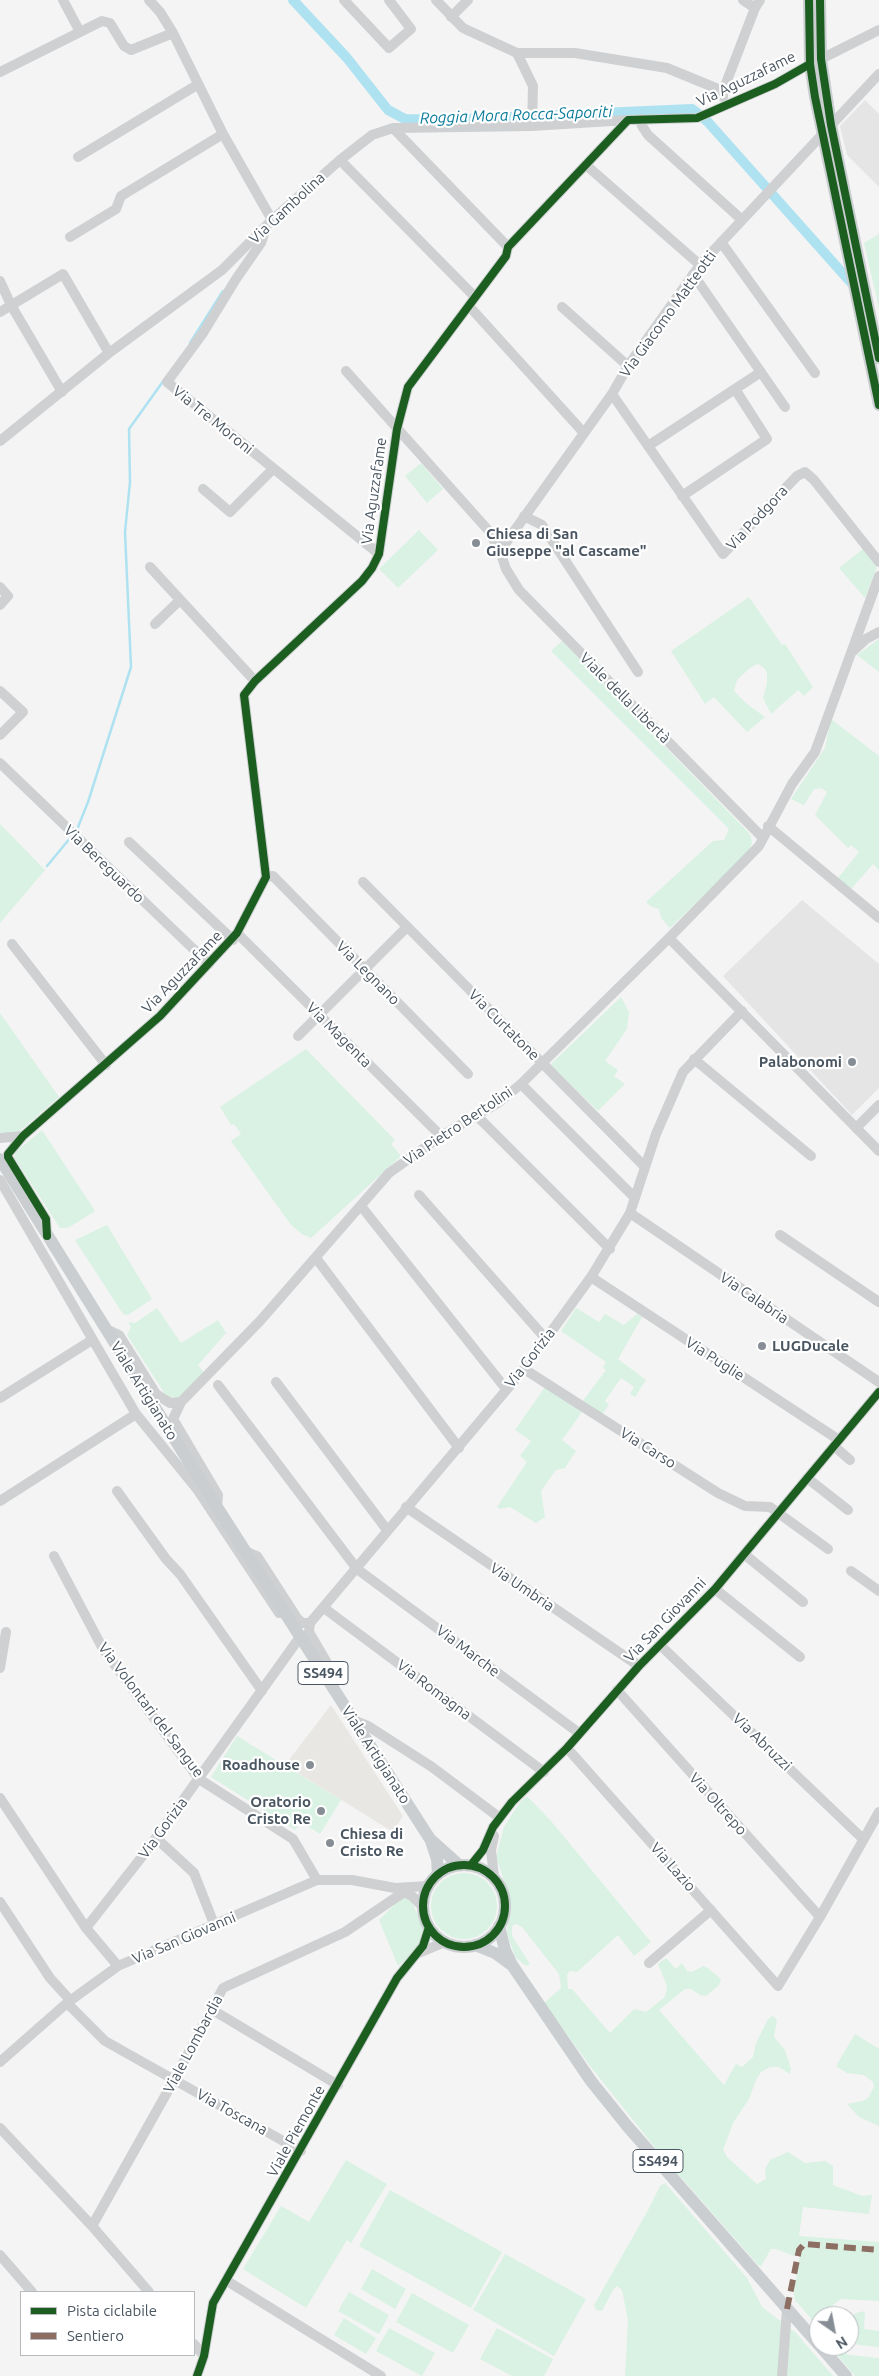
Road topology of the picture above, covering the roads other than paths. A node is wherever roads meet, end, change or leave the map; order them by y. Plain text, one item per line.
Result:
1 (63, 0) edge
2 (149, 0) edge
3 (344, 0) edge
4 (389, 0) edge
5 (436, 0) edge
6 (468, 0) edge
7 (743, 0) edge
8 (809, 0) edge
9 (820, 0) edge
10 (757, 4) edge
11 (451, 17) junction
12 (879, 30) edge
13 (80, 32) junction
14 (173, 33) junction
15 (517, 53) junction
16 (815, 61) junction
17 (0, 72) edge
18 (879, 74) edge
19 (197, 84) junction
20 (723, 91) junction
21 (723, 107) junction
22 (532, 119) junction
23 (641, 119) junction
24 (628, 120) junction
25 (831, 125) junction
26 (393, 128) junction
27 (223, 134) junction
28 (822, 134) junction
29 (78, 157) dead end
30 (340, 160) junction
31 (586, 165) junction
32 (741, 219) junction
33 (269, 224) junction
34 (70, 237) dead end
35 (720, 242) junction
36 (508, 248) junction
37 (700, 265) junction
38 (222, 270) junction
39 (693, 274) junction
40 (236, 279) junction
41 (0, 281) edge
42 (472, 302) junction
43 (11, 305) junction
44 (562, 307) dead end
45 (0, 312) edge
46 (109, 353) junction
47 (879, 358) edge
48 (628, 366) junction
49 (346, 371) dead end
50 (761, 372) junction
51 (815, 373) dead end
52 (735, 389) junction
53 (62, 392) junction
54 (612, 394) junction
55 (879, 405) edge
56 (785, 407) dead end
57 (397, 429) junction
58 (583, 432) junction
59 (0, 441) edge
60 (648, 446) junction
61 (273, 469) junction
62 (203, 490) dead end
63 (682, 496) junction
64 (524, 516) junction
65 (500, 551) junction
66 (379, 554) junction
67 (879, 562) edge
68 (150, 566) dead end
69 (879, 576) edge
70 (0, 588) edge
71 (180, 600) junction
72 (0, 605) edge
73 (155, 624) dead end
74 (879, 632) edge
75 (848, 658) junction
76 (638, 672) dead end
77 (255, 681) junction
78 (0, 691) edge
79 (0, 735) edge
80 (0, 763) edge
81 (768, 826) junction
82 (763, 838) junction
83 (129, 842) dead end
84 (266, 877) junction
85 (363, 882) dead end
86 (879, 918) edge
87 (407, 927) junction
88 (235, 936) junction
89 (669, 938) junction
90 (12, 944) dead end
91 (209, 964) junction
92 (364, 969) junction
93 (742, 1011) junction
94 (319, 1016) junction
95 (298, 1036) dead end
96 (694, 1059) junction
97 (542, 1064) junction
98 (106, 1065) junction
99 (468, 1074) dead end
100 (521, 1084) junction
101 (879, 1105) edge
102 (476, 1115) junction
103 (856, 1128) junction
104 (23, 1136) junction
105 (441, 1136) junction
106 (0, 1138) edge
107 (879, 1151) edge
108 (811, 1156) dead end
109 (0, 1159) edge
110 (645, 1167) junction
111 (0, 1180) edge
112 (418, 1195) dead end
113 (635, 1198) junction
114 (361, 1206) junction
115 (630, 1213) junction
116 (780, 1235) dead end
117 (47, 1236) junction
118 (610, 1249) junction
119 (316, 1258) junction
120 (591, 1277) junction
121 (879, 1302) edge
122 (105, 1328) junction
123 (546, 1339) junction
124 (92, 1340) junction
125 (524, 1370) junction
126 (276, 1382) dead end
127 (879, 1382) edge
128 (218, 1385) dead end
129 (506, 1389) junction
130 (879, 1392) edge
131 (0, 1398) edge
132 (181, 1402) junction
133 (136, 1414) junction
134 (836, 1443) junction
135 (459, 1448) junction
136 (850, 1460) dead end
137 (807, 1478) junction
138 (117, 1491) dead end
139 (0, 1501) edge
140 (217, 1507) junction
141 (406, 1507) junction
142 (848, 1510) dead end
143 (777, 1513) junction
144 (388, 1530) junction
145 (828, 1549) dead end
146 (245, 1551) junction
147 (744, 1554) junction
148 (54, 1556) dead end
149 (357, 1569) junction
150 (851, 1571) dead end
151 (715, 1589) junction
152 (879, 1592) edge
153 (802, 1602) dead end
154 (324, 1608) junction
155 (289, 1620) junction
156 (310, 1622) junction
157 (6, 1632) dead end
158 (300, 1637) junction
159 (660, 1645) junction
160 (800, 1657) dead end
161 (639, 1666) junction
162 (0, 1668) edge
163 (617, 1690) junction
164 (262, 1691) junction
165 (335, 1692) junction
166 (355, 1721) junction
167 (579, 1733) junction
168 (567, 1748) junction
169 (544, 1772) junction
170 (199, 1779) junction
171 (0, 1798) edge
172 (879, 1812) edge
173 (500, 1818) junction
174 (156, 1838) junction
175 (430, 1839) junction
176 (863, 1839) junction
177 (465, 1865) junction
178 (438, 1874) junction
179 (494, 1877) junction
180 (317, 1880) junction
181 (428, 1886) junction
182 (400, 1890) junction
183 (0, 1902) edge
184 (423, 1907) junction
185 (711, 1910) junction
186 (820, 1917) junction
187 (214, 1924) junction
188 (499, 1926) junction
189 (429, 1927) junction
190 (86, 1928) junction
191 (445, 1942) junction
192 (475, 1945) junction
193 (418, 1954) junction
194 (649, 1963) dead end
195 (512, 1965) junction
196 (118, 1966) junction
197 (69, 2001) junction
198 (211, 2009) junction
199 (0, 2062) edge
200 (174, 2080) junction
201 (338, 2085) junction
202 (0, 2128) edge
203 (301, 2151) junction
204 (92, 2226) junction
205 (0, 2255) edge
206 (227, 2280) junction
207 (31, 2291) edge
208 (148, 2291) edge
209 (787, 2309) junction
210 (809, 2334) edge
211 (195, 2345) edge
212 (204, 2356) junction
213 (828, 2356) edge
214 (197, 2376) edge
215 (381, 2376) edge
216 (782, 2376) edge
217 (846, 2376) edge

1 - 13 street
2 - 14 street
3 - 4 street
5 - 11 street
6 - 11 street
7 - 10 street
8 - 16 main road
9 - 16 main road
10 - 20 street
11 - 15 street
12 - 16 street, Via Aguzzafame
13 - 14 street
13 - 17 street
14 - 19 street
15 - 20 street
15 - 22 street
16 - 21 street, Via Aguzzafame
16 - 25 main road
16 - 28 main road
18 - 25 street, Via Giacomo Matteotti
19 - 27 street
19 - 29 street
20 - 21 street
21 - 23 street, Via Aguzzafame
22 - 24 street, Via Gambolina
22 - 26 street, Via Gambolina
23 - 24 street, Via Aguzzafame
23 - 32 street
24 - 31 street, Via Aguzzafame
25 - 28 street, Via Giacomo Matteotti
25 - 47 main road
26 - 30 street, Via Gambolina
26 - 36 street
27 - 33 street
27 - 34 street
28 - 32 street, Via Giacomo Matteotti
28 - 55 main road
30 - 33 street, Via Gambolina
30 - 42 street
31 - 36 street, Via Aguzzafame
31 - 37 street
32 - 35 street, Via Giacomo Matteotti
33 - 38 street, Via Gambolina
33 - 40 street, Via Tre Moroni
35 - 37 street, Via Giacomo Matteotti
35 - 51 street
36 - 42 street, Via Aguzzafame
37 - 39 street, Via Giacomo Matteotti
38 - 40 street
38 - 46 street, Via Gambolina
39 - 48 street, Via Giacomo Matteotti
39 - 50 street
40 - 61 street, Via Tre Moroni
41 - 43 street
42 - 57 street, Via Aguzzafame
42 - 58 street
43 - 45 street
43 - 46 street
43 - 53 street
44 - 48 street
46 - 53 street, Via Gambolina
48 - 54 street, Via Giacomo Matteotti
49 - 57 street, Viale della Libertà
50 - 52 street
50 - 56 street
52 - 60 street
52 - 63 street
53 - 59 street, Via Gambolina
54 - 58 street, Via Giacomo Matteotti
54 - 60 street, Via Podgora
57 - 65 street, Viale della Libertà
57 - 66 street, Via Aguzzafame
58 - 64 street, Via Giacomo Matteotti
60 - 63 street, Via Podgora
61 - 62 street
61 - 66 street, Via Tre Moroni
63 - 67 street, Via Podgora
64 - 65 street, Via Giacomo Matteotti
64 - 76 street
65 - 82 street, Viale della Libertà
66 - 77 street, Via Aguzzafame
68 - 71 street
69 - 75 street
70 - 72 street
71 - 73 street
71 - 77 street
74 - 75 street
75 - 81 street
77 - 84 street, Via Aguzzafame
78 - 79 street
80 - 91 street, Via Bereguardo
81 - 82 street
81 - 86 street
82 - 89 street, Via Pietro Bertolini
83 - 88 street, Via Magenta
84 - 88 street, Via Aguzzafame
84 - 92 street, Via Legnano
85 - 87 street, Via Curtatone
87 - 92 street
87 - 97 street, Via Curtatone
88 - 91 street, Via Aguzzafame
88 - 94 street, Via Magenta
89 - 93 street
89 - 97 street, Via Pietro Bertolini
90 - 98 street
91 - 98 street, Via Aguzzafame
92 - 94 street
92 - 99 street, Via Legnano
93 - 96 street, Via Gorizia
93 - 103 street
94 - 95 street
94 - 105 street, Via Magenta
96 - 108 street
96 - 110 street, Via Gorizia
97 - 100 street, Via Pietro Bertolini
97 - 110 street, Via Curtatone
98 - 104 street, Via Aguzzafame
100 - 102 street, Via Pietro Bertolini
100 - 113 street
101 - 103 street
102 - 105 street, Via Pietro Bertolini
102 - 118 street
103 - 107 street
104 - 106 street
104 - 117 street, Via Aguzzafame
105 - 114 street, Via Pietro Bertolini
109 - 117 main road, Viale Artigianato / SS494
110 - 113 street, Via Gorizia
111 - 124 street, Viale Artigianato
112 - 123 street
113 - 115 street, Via Gorizia
114 - 119 street, Via Pietro Bertolini
114 - 129 street
115 - 118 street, Via Gorizia
115 - 127 street, Via Calabria
116 - 121 street
117 - 122 main road, Viale Artigianato / SS494
118 - 120 street, Via Gorizia
119 - 132 street, Via Pietro Bertolini
119 - 135 street
120 - 123 street, Via Gorizia
120 - 134 street, Via Puglie
122 - 132 street
122 - 140 main road, Viale Artigianato / SS494
123 - 125 street, Via Gorizia
124 - 131 street
124 - 133 street, Viale Artigianato
125 - 129 street, Via Gorizia
125 - 143 street, Via Carso
126 - 144 street
128 - 149 street, Via Marche
129 - 135 street, Via Gorizia
130 - 134 street, Via San Giovanni
132 - 140 street
133 - 139 street
133 - 155 street, Viale Artigianato
134 - 136 street, Via Puglie
134 - 137 street, Via San Giovanni
135 - 141 street, Via Gorizia
137 - 142 street
137 - 143 street, Via San Giovanni
138 - 164 street
140 - 146 main road, Viale Artigianato / SS494
141 - 144 street, Via Gorizia
141 - 161 street, Via Umbria
143 - 145 street, Via Carso
143 - 147 street, Via San Giovanni
144 - 149 street, Via Gorizia
146 - 155 main road, Viale Artigianato / SS494
146 - 156 street
147 - 151 street, Via San Giovanni
147 - 153 street
148 - 170 street, Via Volontari del Sangue
149 - 154 street, Via Gorizia
149 - 167 street, Via Marche
150 - 152 street
151 - 159 street, Via San Giovanni
151 - 160 street
154 - 156 street, Via Gorizia
154 - 169 street, Via Romagna
155 - 158 main road, Viale Artigianato / SS494
156 - 165 street
157 - 162 street
158 - 164 street, Via Gorizia
158 - 165 main road, Viale Artigianato / SS494
159 - 161 street, Via San Giovanni
159 - 176 street, Via Abruzzi
161 - 163 street, Via San Giovanni
163 - 167 street, Via San Giovanni
163 - 186 street, Via Oltrepo
164 - 170 street, Via Gorizia
165 - 166 main road, Viale Artigianato / SS494
166 - 173 street
166 - 175 main road, Viale Artigianato / SS494
167 - 168 street, Via San Giovanni
168 - 169 street, Via San Giovanni
168 - 185 street, Via Lazio
169 - 173 street, Via San Giovanni
170 - 174 street, Via Gorizia
170 - 180 street, Via Volontari del Sangue
171 - 190 street
172 - 176 street
173 - 177 street, Via San Giovanni
173 - 179 street, Via San Giovanni
174 - 187 street
174 - 190 street, Via Gorizia
175 - 177 main road, Viale Artigianato / SS494
175 - 178 main road, Viale Artigianato / SS494
176 - 186 street
177 - 178 main road
177 - 179 main road, SS494
178 - 181 main road
179 - 188 main road
180 - 182 street, Via San Giovanni
180 - 187 street, Via San Giovanni
181 - 182 street, Via San Giovanni
181 - 184 main road
182 - 184 street, Via San Giovanni
182 - 198 street, Viale Lombardia
183 - 197 street, Via Toscana
184 - 189 main road
185 - 186 street, Via Lazio
185 - 194 street
187 - 196 street, Via San Giovanni
188 - 192 main road
188 - 195 main road, SS494
189 - 191 main road
189 - 193 street, Viale Piemonte
190 - 196 street
191 - 192 main road, SS494
191 - 193 street, Viale Piemonte
192 - 195 main road, SS494
193 - 201 street, Viale Piemonte
195 - 209 main road, SS494
196 - 197 street, Via San Giovanni
197 - 199 street, Via San Giovanni
197 - 200 street, Via Toscana
198 - 200 street, Viale Lombardia
198 - 201 street
200 - 203 street, Via Toscana
200 - 204 street, Viale Lombardia
201 - 203 street, Viale Piemonte
202 - 204 street
203 - 206 street, Viale Piemonte
204 - 208 street
205 - 207 street
206 - 212 street, Viale Piemonte
206 - 215 street
209 - 210 main road, SS494
209 - 216 street
211 - 212 street
212 - 214 street, Viale Piemonte
213 - 217 main road, SS494

